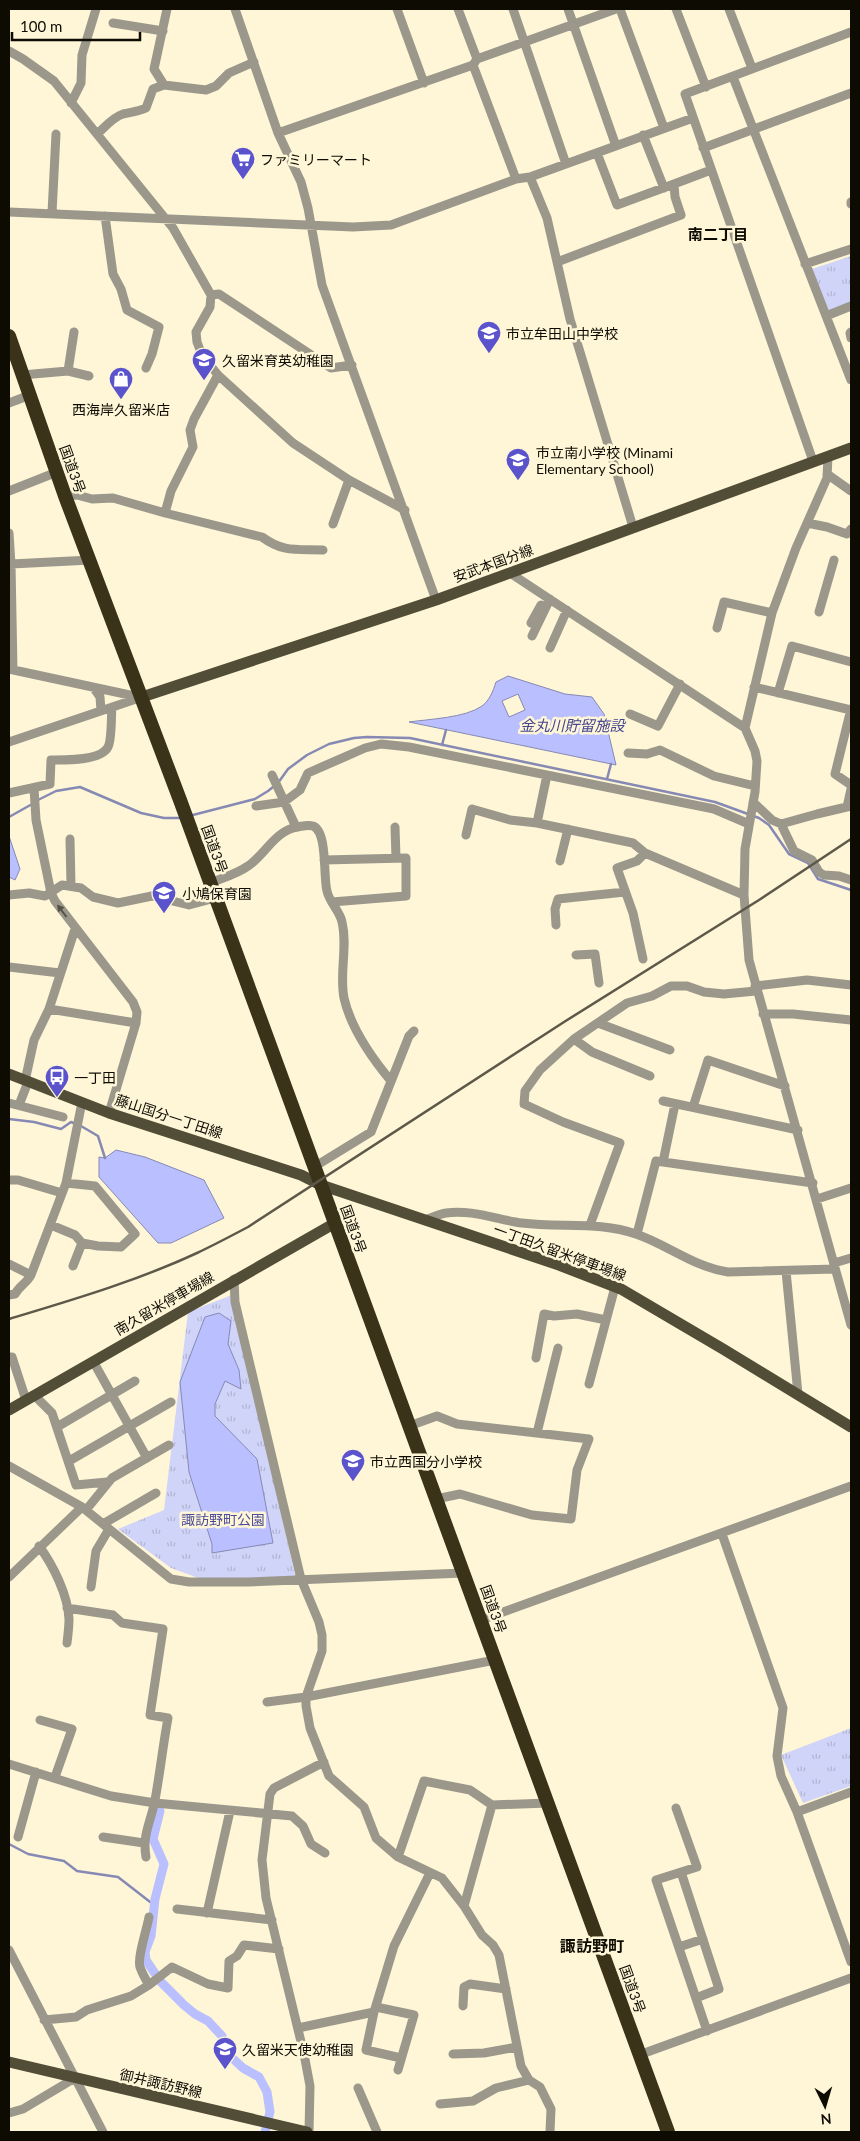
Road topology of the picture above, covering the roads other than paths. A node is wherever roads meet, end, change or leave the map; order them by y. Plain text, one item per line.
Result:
1 (96, 9) edge
2 (168, 9) edge
3 (235, 9) edge
4 (397, 9) edge
5 (458, 9) edge
6 (513, 9) edge
7 (568, 9) edge
8 (618, 9) edge
9 (676, 9) edge
10 (729, 9) edge
11 (113, 24) dead end
12 (574, 24) junction
13 (163, 31) junction
14 (851, 32) edge
15 (525, 42) junction
16 (9, 51) edge
17 (254, 62) junction
18 (475, 62) junction
19 (752, 68) junction
20 (733, 77) junction
21 (424, 83) junction
22 (164, 85) junction
23 (706, 87) junction
24 (851, 93) edge
25 (71, 103) junction
26 (692, 118) junction
27 (664, 128) junction
28 (752, 128) junction
29 (278, 133) junction
30 (56, 134) dead end
31 (97, 134) junction
32 (643, 135) junction
33 (616, 146) junction
34 (703, 148) junction
35 (597, 153) junction
36 (566, 164) junction
37 (711, 170) junction
38 (530, 178) junction
39 (516, 179) junction
40 (674, 184) junction
41 (664, 188) junction
42 (9, 212) edge
43 (52, 213) junction
44 (105, 216) junction
45 (167, 220) junction
46 (312, 225) junction
47 (851, 249) edge
48 (557, 262) junction
49 (805, 264) junction
50 (211, 295) junction
51 (851, 306) edge
52 (826, 316) junction
53 (74, 332) dead end
54 (851, 332) edge
55 (9, 336) edge
56 (851, 338) edge
57 (851, 351) edge
58 (841, 355) junction
59 (352, 365) junction
60 (146, 368) dead end
61 (68, 371) junction
62 (22, 375) junction
63 (218, 375) junction
64 (89, 376) dead end
65 (851, 380) edge
66 (30, 396) junction
67 (9, 403) edge
68 (851, 448) edge
69 (828, 456) junction
70 (813, 461) junction
71 (57, 472) junction
72 (827, 474) junction
73 (349, 480) junction
74 (9, 491) edge
75 (851, 491) edge
76 (65, 496) junction
77 (405, 510) junction
78 (165, 513) junction
79 (807, 523) junction
80 (333, 524) dead end
81 (633, 527) junction
82 (851, 529) edge
83 (9, 533) edge
84 (323, 550) dead end
85 (91, 560) junction
86 (834, 560) dead end
87 (11, 564) junction
88 (510, 573) junction
89 (548, 598) junction
90 (436, 600) junction
91 (567, 610) junction
92 (818, 612) dead end
93 (772, 613) junction
94 (531, 623) dead end
95 (717, 628) dead end
96 (532, 636) dead end
97 (550, 648) dead end
98 (851, 662) edge
99 (11, 669) edge
100 (680, 684) junction
101 (93, 687) junction
102 (754, 687) junction
103 (778, 693) junction
104 (142, 697) junction
105 (112, 707) junction
106 (851, 710) edge
107 (101, 711) junction
108 (630, 714) dead end
109 (745, 728) junction
110 (9, 742) edge
111 (628, 753) dead end
112 (272, 775) dead end
113 (546, 775) junction
114 (851, 784) edge
115 (755, 786) junction
116 (34, 788) junction
117 (851, 789) edge
118 (9, 794) edge
119 (284, 802) junction
120 (753, 802) junction
121 (256, 806) dead end
122 (849, 807) edge
123 (537, 823) junction
124 (749, 824) junction
125 (782, 824) junction
126 (296, 827) junction
127 (395, 827) dead end
128 (568, 829) junction
129 (466, 835) dead end
130 (70, 839) dead end
131 (645, 853) junction
132 (396, 858) junction
133 (324, 860) junction
134 (560, 862) dead end
135 (851, 880) edge
136 (210, 883) junction
137 (71, 886) junction
138 (626, 892) junction
139 (51, 893) junction
140 (9, 895) edge
141 (744, 895) junction
142 (215, 898) junction
143 (332, 902) junction
144 (556, 925) dead end
145 (75, 928) junction
146 (576, 955) dead end
147 (643, 959) dead end
148 (9, 967) edge
149 (60, 973) junction
150 (599, 983) dead end
151 (851, 984) edge
152 (756, 989) junction
153 (49, 1009) junction
154 (763, 1014) junction
155 (851, 1020) edge
156 (136, 1023) junction
157 (598, 1023) junction
158 (414, 1031) dead end
159 (574, 1039) junction
160 (670, 1050) dead end
161 (9, 1074) edge
162 (650, 1076) dead end
163 (391, 1081) junction
164 (27, 1082) junction
165 (785, 1086) junction
166 (663, 1101) dead end
167 (82, 1102) junction
168 (9, 1103) edge
169 (676, 1104) junction
170 (19, 1105) junction
171 (692, 1108) junction
172 (109, 1113) junction
173 (63, 1117) dead end
174 (798, 1130) junction
175 (662, 1162) junction
176 (314, 1167) junction
177 (9, 1180) edge
178 (66, 1183) junction
179 (813, 1183) junction
180 (321, 1185) junction
181 (851, 1188) edge
182 (62, 1194) junction
183 (817, 1199) junction
184 (424, 1220) junction
185 (335, 1223) junction
186 (51, 1226) junction
187 (590, 1226) junction
188 (637, 1234) junction
189 (82, 1243) junction
190 (851, 1258) edge
191 (9, 1264) edge
192 (73, 1266) dead end
193 (834, 1266) junction
194 (786, 1271) junction
195 (31, 1275) junction
196 (234, 1279) junction
197 (615, 1287) junction
198 (9, 1296) edge
199 (606, 1320) junction
200 (851, 1325) edge
201 (558, 1348) dead end
202 (9, 1357) edge
203 (536, 1358) dead end
204 (93, 1361) junction
205 (136, 1381) dead end
206 (589, 1384) dead end
207 (798, 1394) junction
208 (112, 1395) junction
209 (30, 1398) junction
210 (171, 1402) dead end
211 (9, 1410) edge
212 (57, 1426) junction
213 (130, 1426) junction
214 (409, 1426) junction
215 (851, 1427) edge
216 (537, 1433) junction
217 (169, 1445) dead end
218 (147, 1458) junction
219 (69, 1461) junction
220 (9, 1466) edge
221 (107, 1482) junction
222 (851, 1486) edge
223 (156, 1493) dead end
224 (436, 1499) junction
225 (84, 1509) junction
226 (106, 1526) junction
227 (722, 1534) junction
228 (40, 1546) junction
229 (463, 1573) junction
230 (9, 1577) edge
231 (300, 1579) junction
232 (91, 1587) dead end
233 (67, 1608) junction
234 (481, 1620) junction
235 (67, 1643) dead end
236 (495, 1660) junction
237 (306, 1697) junction
238 (267, 1702) dead end
239 (40, 1720) dead end
240 (324, 1762) junction
241 (9, 1764) edge
242 (36, 1772) junction
243 (55, 1777) junction
244 (851, 1792) edge
245 (155, 1803) junction
246 (548, 1803) junction
247 (492, 1805) junction
248 (676, 1808) dead end
249 (230, 1811) junction
250 (797, 1812) junction
251 (267, 1815) junction
252 (18, 1837) dead end
253 (103, 1837) dead end
254 (144, 1843) junction
255 (325, 1853) dead end
256 (146, 1857) dead end
257 (398, 1857) junction
258 (682, 1872) junction
259 (430, 1873) junction
260 (464, 1906) junction
261 (177, 1909) dead end
262 (207, 1913) junction
263 (149, 1917) dead end
264 (272, 1920) junction
265 (703, 1939) junction
266 (679, 1948) junction
267 (279, 1949) junction
268 (9, 1950) edge
269 (851, 1962) edge
270 (851, 1978) edge
271 (149, 1985) junction
272 (506, 1989) junction
273 (696, 1998) junction
274 (463, 2006) dead end
275 (375, 2010) junction
276 (44, 2020) junction
277 (298, 2028) junction
278 (707, 2031) junction
279 (516, 2047) junction
280 (453, 2054) dead end
281 (640, 2055) junction
282 (401, 2058) junction
283 (9, 2062) edge
284 (398, 2070) dead end
285 (75, 2078) junction
286 (529, 2080) junction
287 (358, 2088) dead end
288 (440, 2104) dead end
289 (9, 2114) edge
290 (103, 2132) edge
291 (308, 2132) edge
292 (377, 2132) edge
293 (550, 2132) edge
294 (668, 2132) edge

1 - 25 street
2 - 13 street
3 - 17 street
4 - 21 street
5 - 18 street
6 - 15 street
7 - 12 street
8 - 12 street
8 - 27 street
9 - 23 street
10 - 19 street
11 - 13 street
12 - 15 street
12 - 33 street
13 - 22 street
14 - 19 street
15 - 18 street
15 - 36 street
16 - 25 street
17 - 22 street
17 - 29 street
18 - 21 street
18 - 39 street
19 - 20 street
20 - 23 street
20 - 28 street
21 - 29 street
22 - 31 street
23 - 26 street
24 - 28 street
25 - 31 street
26 - 27 street
26 - 34 street
27 - 32 street
28 - 34 street
28 - 49 street
29 - 46 street
30 - 43 street
31 - 45 street
32 - 33 street
32 - 41 street
33 - 35 street
34 - 37 street
35 - 36 street
35 - 41 street
36 - 38 street
37 - 40 street
37 - 70 street
38 - 39 street
38 - 48 street
39 - 46 street
40 - 41 street
40 - 48 street
42 - 43 street
43 - 44 street
44 - 45 street
44 - 60 street
45 - 46 street
45 - 50 street
46 - 59 street
47 - 49 street
48 - 81 street
49 - 52 street
50 - 59 street
50 - 63 street
51 - 52 street
52 - 58 street
53 - 61 street
54 - 56 street
55 - 62 highway, 国道3号
57 - 58 street
58 - 65 street
59 - 77 street
61 - 62 street
61 - 64 street
62 - 66 highway, 国道3号
63 - 73 street
63 - 78 street
66 - 67 street
66 - 71 highway, 国道3号
68 - 69 main road, 安武本国分線
69 - 70 main road, 安武本国分線
69 - 72 street
70 - 81 main road, 安武本国分線
71 - 74 street
71 - 76 highway, 国道3号
72 - 75 street
72 - 79 street
73 - 77 street
73 - 80 street
76 - 78 street
76 - 85 highway, 国道3号
77 - 90 street
78 - 84 street
79 - 82 street
79 - 93 street
81 - 88 main road, 安武本国分線
83 - 87 street
85 - 87 street
85 - 104 highway, 国道3号
86 - 92 street
87 - 99 street
88 - 89 street
88 - 90 main road, 安武本国分線
89 - 91 street
89 - 94 street
89 - 96 street
90 - 104 main road, 安武本国分線
91 - 97 street
91 - 100 street
93 - 95 street
93 - 102 street
98 - 103 street
99 - 101 street
100 - 108 street
100 - 109 street
101 - 104 street
101 - 107 street
102 - 103 street
102 - 109 street
103 - 106 street
104 - 105 street
104 - 136 highway, 国道3号
105 - 107 street
105 - 116 street
106 - 114 street
107 - 110 street
109 - 115 street
111 - 115 street
112 - 119 street
113 - 119 street
113 - 123 street
113 - 124 street
115 - 120 street
116 - 118 street
116 - 139 street
117 - 122 street
119 - 121 street
119 - 126 street
120 - 124 street
120 - 125 street
122 - 125 street
123 - 128 street
123 - 129 street
124 - 141 street
125 - 135 street
126 - 133 street
126 - 136 street
127 - 132 street
128 - 131 street
128 - 134 street
130 - 137 street
131 - 138 street
131 - 141 street
132 - 133 street
132 - 143 street
133 - 143 street
136 - 142 highway, 国道3号
137 - 139 street
137 - 142 street
138 - 144 street
138 - 147 street
139 - 140 street
145 -> 139 street
141 - 152 street
142 - 176 highway, 国道3号
143 - 163 street
145 - 149 street
145 - 156 street
146 - 150 street
148 - 149 street
149 - 153 street
151 - 152 street
152 - 154 street
152 - 157 street
153 - 156 street
153 - 164 street
154 - 155 street
154 - 165 street
156 - 172 street
157 - 159 street
157 - 160 street
158 - 163 street
159 - 162 street
159 - 187 street
161 - 164 main road, 藤山国分一丁田線
163 - 176 street
164 - 167 main road, 藤山国分一丁田線
164 - 170 street
165 - 171 street
165 - 174 street
166 - 169 street
167 - 172 main road, 藤山国分一丁田線
167 - 178 street
168 - 170 street
169 - 171 street
169 - 175 street
170 - 173 street
171 - 174 street
172 - 180 main road, 藤山国分一丁田線
174 - 179 street
175 - 179 street
175 - 188 street
176 - 180 highway, 国道3号
177 - 182 street
178 - 182 street
178 - 189 street
179 - 183 street
180 - 184 main road, 一丁田久留米停車場線
180 - 185 highway, 国道3号
181 - 183 street
182 - 186 street
183 - 193 street
184 - 187 street
184 - 197 main road, 一丁田久留米停車場線
185 - 196 main road, 南久留米停車場線
185 - 214 highway, 国道3号
186 - 189 street
186 - 195 street
187 - 188 street
188 - 194 street
189 - 192 street
190 - 193 street
191 - 195 street
193 - 194 street
193 - 200 street
194 - 207 street
195 - 198 street
196 - 204 main road, 南久留米停車場線
196 - 231 street
197 - 199 street
197 - 207 main road, 一丁田久留米停車場線
199 - 203 street
199 - 206 street
201 - 216 street
202 - 209 street
204 - 208 street
204 - 209 main road, 南久留米停車場線
205 - 208 street
207 - 215 main road, 一丁田久留米停車場線
208 - 212 street
208 - 213 street
209 - 211 main road, 南久留米停車場線
209 - 212 street
210 - 213 street
212 - 219 street
213 - 218 street
213 - 219 street
214 - 216 street
214 - 224 highway, 国道3号
216 - 224 street
217 - 218 street
218 - 221 street
219 - 221 street
220 - 225 street
221 - 225 street
222 - 227 street
223 - 226 street
224 - 229 highway, 国道3号
225 - 226 street
225 - 228 street
226 - 231 street
226 - 232 street
227 - 234 street
227 - 250 street
228 - 230 street
228 - 233 street
229 - 231 street
229 - 234 highway, 国道3号
231 - 237 street
233 - 235 street
233 - 245 street
234 - 236 highway, 国道3号
236 - 237 street
236 - 246 highway, 国道3号
237 - 238 street
237 - 240 street
239 - 243 street
240 - 251 street
240 - 257 street
241 - 242 street
242 - 243 street
242 - 252 street
243 - 245 street
244 - 250 street
245 - 249 street
245 - 254 street
246 - 247 street
246 - 281 highway, 国道3号
247 - 257 street
247 - 260 street
248 - 258 street
249 - 251 street
249 - 262 street
250 - 269 street
251 - 255 street
251 - 264 street
253 - 254 street
254 - 256 street
257 - 259 street
258 - 265 street
258 - 266 street
259 - 260 street
259 - 275 street
260 - 272 street
261 - 262 street
262 - 264 street
263 - 271 street
264 - 267 street
265 - 266 street
265 - 273 street
266 - 273 street
267 - 271 street
267 - 277 street
268 - 276 street
270 - 278 street
271 - 276 street
272 - 274 street
272 - 279 street
273 - 278 street
275 - 277 street
275 - 282 street
275 - 282 street
276 - 285 street
277 - 291 street
278 - 281 street
279 - 280 street
279 - 286 street
281 - 294 highway, 国道3号
282 - 284 street
283 - 285 main road, 御井諏訪野線
285 - 289 street
285 - 290 street
285 - 291 main road, 御井諏訪野線
286 - 288 street
286 - 293 street
287 - 292 street

